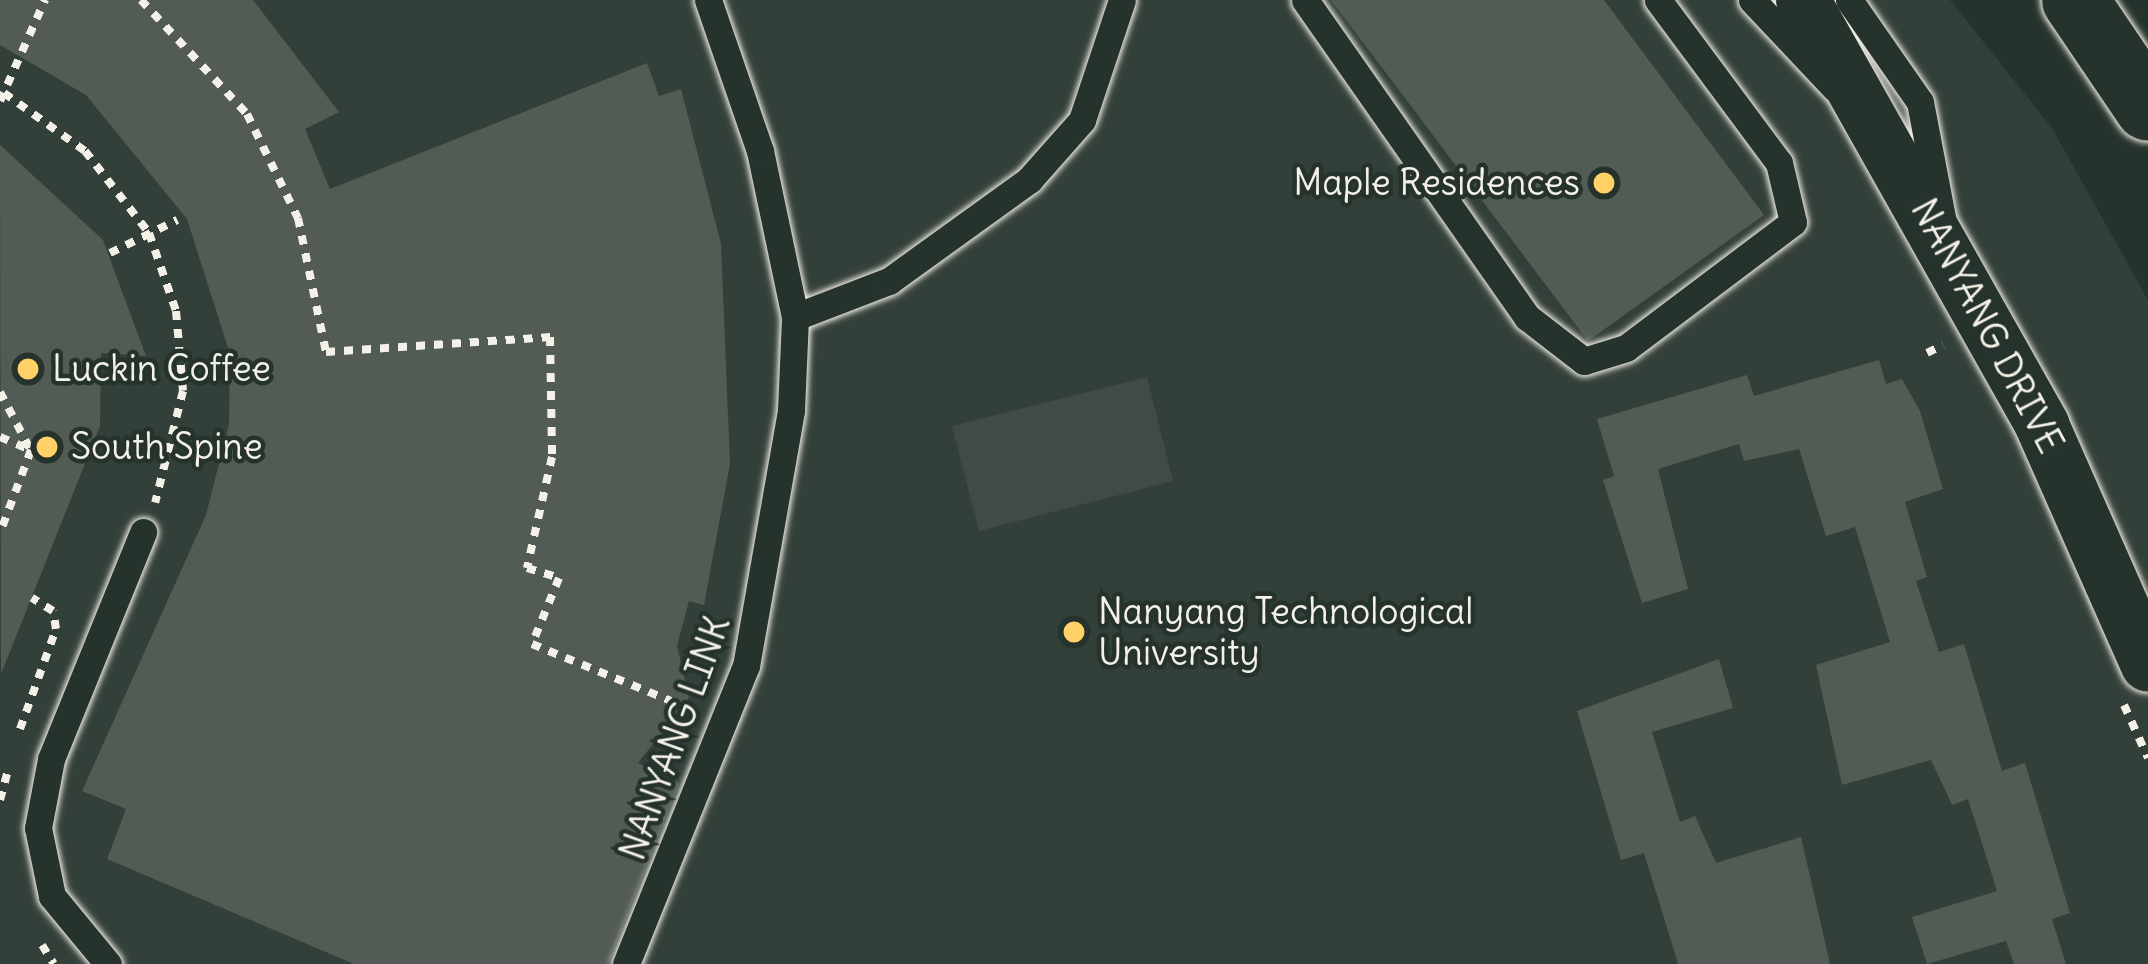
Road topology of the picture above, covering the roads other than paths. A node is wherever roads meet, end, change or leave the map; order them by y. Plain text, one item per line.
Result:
1 (708, 0) edge
2 (1122, 0) edge
3 (1305, 0) edge
4 (1658, 0) edge
5 (1752, 0) edge
6 (1803, 0) edge
7 (1849, 0) edge
8 (2075, 0) edge
9 (2148, 108) edge
10 (1882, 131) junction
11 (1944, 245) junction
12 (795, 316) junction
13 (143, 532) road end
14 (2148, 665) edge
15 (108, 964) edge
16 (626, 964) edge

1 - 12 lane, NANYANG LINK
2 - 12 lane
3 - 4 lane
5 - 10 lane
6 - 10 street, NANYANG DRIVE
7 - 11 lane
8 - 9 highway
10 - 11 street, NANYANG DRIVE
11 - 14 street, NANYANG DRIVE
12 - 16 lane, NANYANG LINK
13 - 15 lane

